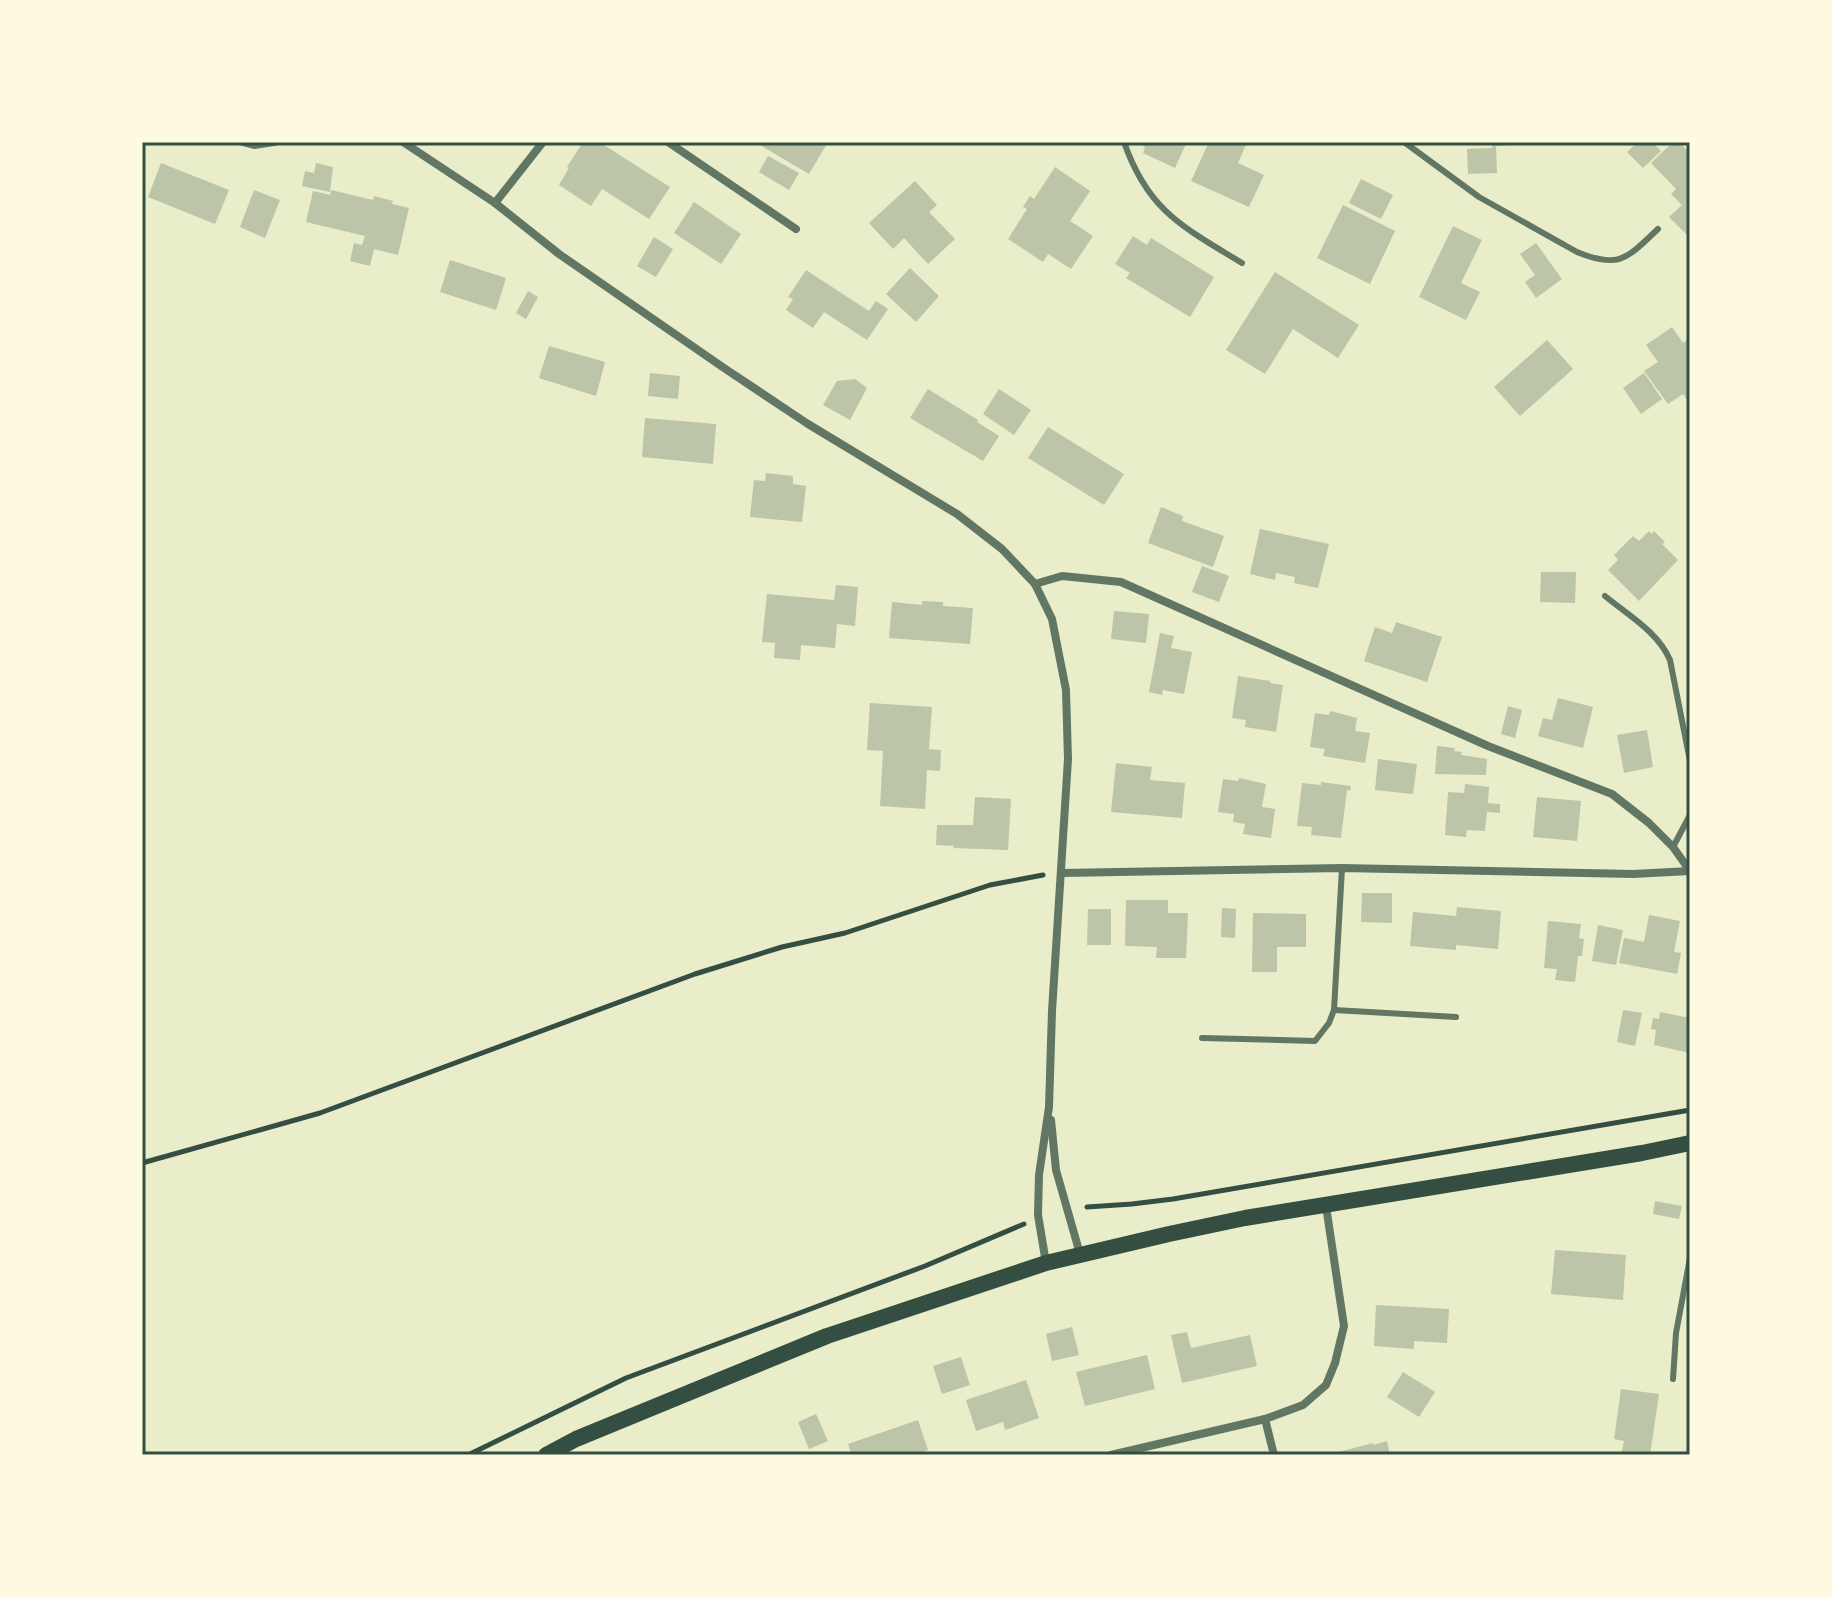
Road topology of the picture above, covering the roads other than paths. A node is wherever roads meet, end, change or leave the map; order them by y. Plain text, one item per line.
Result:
1 (243, 142) edge
2 (274, 142) edge
3 (403, 142) edge
4 (543, 142) edge
5 (668, 142) edge
6 (1124, 142) edge
7 (1404, 142) edge
8 (495, 203) junction
9 (796, 229) dead end
10 (1658, 229) dead end
11 (1242, 263) dead end
12 (1035, 584) junction
13 (1605, 596) dead end
14 (1690, 761) edge
15 (1690, 815) edge
16 (1673, 847) junction
17 (1342, 868) junction
18 (1690, 871) edge
19 (1062, 873) junction
20 (1334, 1010) junction
21 (1456, 1017) dead end
22 (1202, 1038) dead end
23 (1049, 1107) junction
24 (1690, 1143) edge
25 (1326, 1206) junction
26 (1081, 1256) junction
27 (1690, 1258) edge
28 (1046, 1263) junction
29 (1673, 1379) dead end
30 (1265, 1419) junction
31 (546, 1455) edge
32 (1111, 1455) edge
33 (1274, 1455) edge

1 - 2 street
3 - 8 street
4 - 8 street
5 - 9 street
6 - 11 lane
7 - 10 lane
8 - 12 street
12 - 16 street
12 - 19 street
13 - 14 lane
15 - 16 lane
16 - 18 street
17 - 18 street
17 - 19 street
17 - 20 lane
19 - 23 street
20 - 21 lane
20 - 22 lane
23 - 26 street
23 - 28 street
24 - 25 main road
25 - 26 main road
25 - 30 street
26 - 28 main road
27 - 29 lane
28 - 31 main road
30 - 32 street
30 - 33 street

